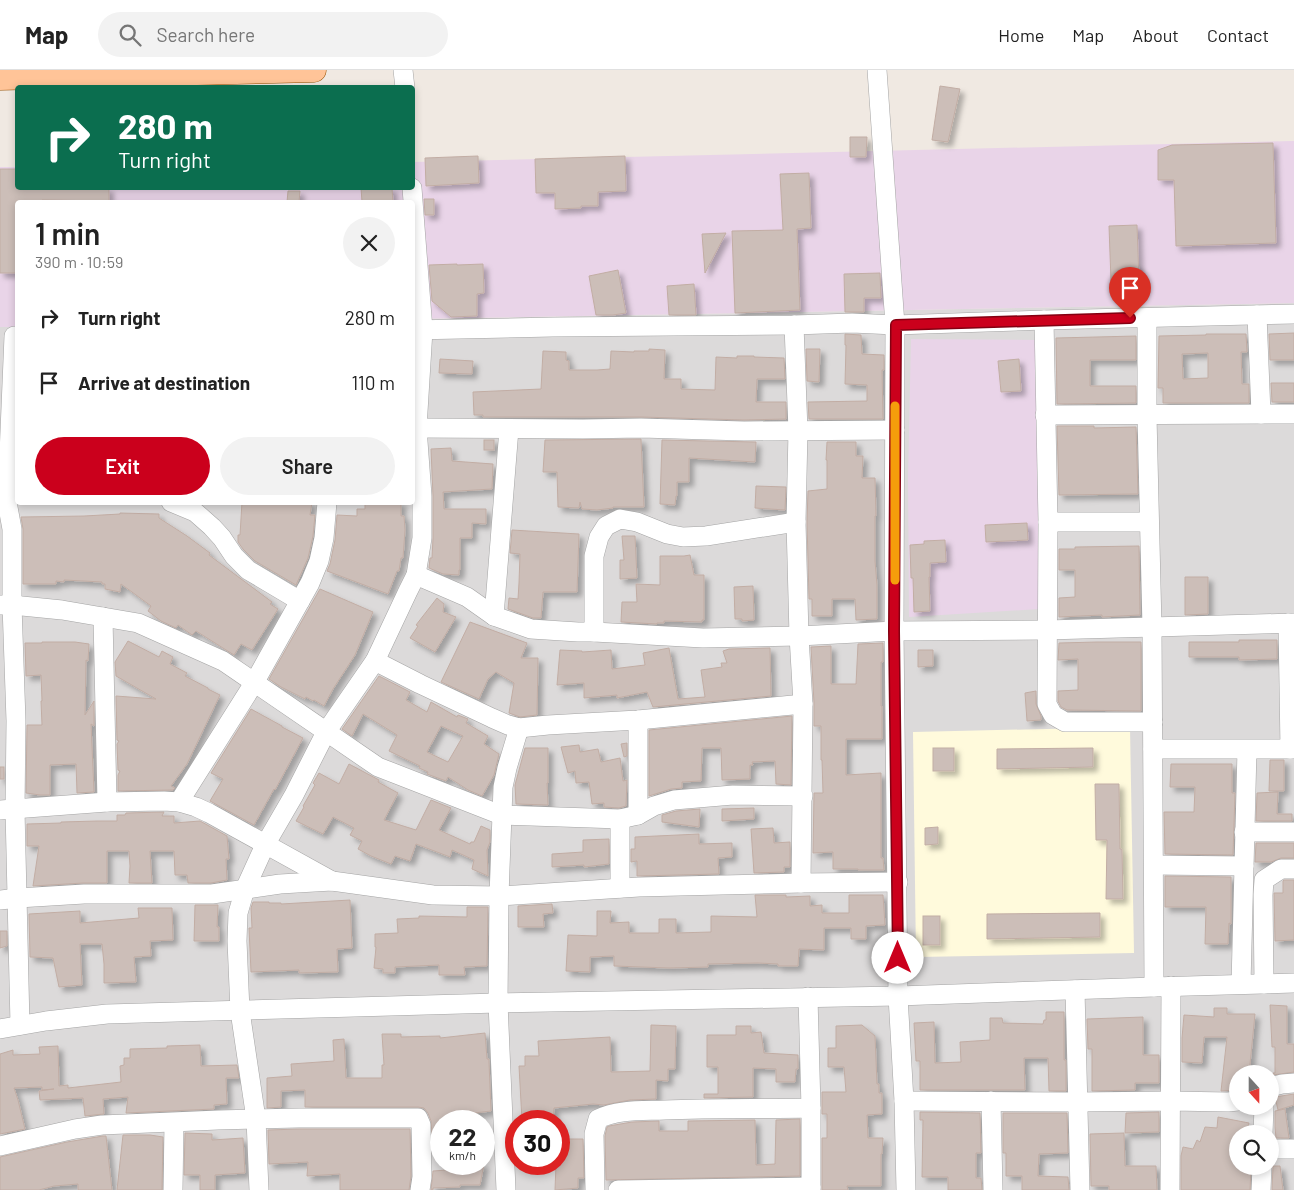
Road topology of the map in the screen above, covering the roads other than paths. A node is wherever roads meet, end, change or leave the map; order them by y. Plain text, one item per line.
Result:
1 (314, 70) edge
2 (403, 70) edge
3 (877, 70) edge
4 (0, 78) edge
5 (404, 85) edge
6 (415, 259) edge
7 (1294, 314) edge
8 (1257, 315) junction
9 (1146, 318) junction
10 (1044, 320) junction
11 (794, 325) junction
12 (896, 325) junction
13 (418, 330) edge
14 (10, 336) edge
15 (1261, 414) junction
16 (1294, 414) edge
17 (1045, 415) junction
18 (1147, 416) junction
19 (415, 428) edge
20 (509, 429) junction
21 (895, 430) junction
22 (798, 431) junction
23 (8, 503) edge
24 (178, 505) edge
25 (327, 505) edge
26 (796, 522) junction
27 (1048, 522) junction
28 (1150, 522) junction
29 (416, 575) junction
30 (300, 601) junction
31 (6, 605) edge
32 (494, 616) junction
33 (103, 617) junction
34 (1291, 623) edge
35 (1152, 627) junction
36 (1047, 630) junction
37 (894, 631) junction
38 (594, 632) junction
39 (799, 636) junction
40 (375, 660) junction
41 (254, 683) junction
42 (803, 704) junction
43 (638, 720) junction
44 (1153, 722) junction
45 (519, 728) junction
46 (326, 732) junction
47 (1153, 749) junction
48 (1292, 749) edge
49 (1247, 750) junction
50 (803, 796) junction
51 (107, 802) junction
52 (179, 802) junction
53 (8, 810) edge
54 (501, 814) junction
55 (638, 815) junction
56 (620, 819) junction
57 (1244, 832) junction
58 (1294, 832) edge
59 (265, 845) junction
60 (1154, 865) junction
61 (1244, 866) junction
62 (1294, 869) edge
63 (332, 881) junction
64 (898, 882) junction
65 (802, 883) junction
66 (620, 888) junction
67 (245, 889) junction
68 (499, 896) junction
69 (9, 899) edge
70 (1294, 983) edge
71 (1241, 984) junction
72 (1264, 984) junction
73 (1163, 987) junction
74 (1075, 990) junction
75 (898, 996) junction
76 (808, 997) junction
77 (498, 1003) junction
78 (240, 1011) junction
79 (20, 1025) junction
80 (0, 1029) edge
81 (1294, 1083) edge
82 (1279, 1085) edge
83 (904, 1101) junction
84 (990, 1101) junction
85 (1170, 1101) junction
86 (1077, 1102) junction
87 (1229, 1102) edge
88 (811, 1108) junction
89 (256, 1119) junction
90 (174, 1122) junction
91 (0, 1146) edge
92 (1279, 1149) edge
93 (1294, 1149) edge
94 (1262, 1175) edge
95 (731, 1189) edge
96 (811, 1189) edge
97 (173, 1190) edge
98 (259, 1190) edge
99 (420, 1190) edge
100 (506, 1190) edge
101 (595, 1190) edge
102 (618, 1190) edge
103 (906, 1190) edge
104 (993, 1190) edge
105 (1080, 1190) edge
106 (1170, 1190) edge
107 (1261, 1190) edge

1 - 4 main road
2 - 5 street
3 - 12 street
6 - 13 street
7 - 8 street
8 - 9 street
8 - 15 street
9 - 10 street
9 - 18 street
10 - 12 street
10 - 17 street
11 - 12 street
11 - 13 street
11 - 22 street
12 - 21 street
13 - 19 street
14 - 23 street
15 - 16 street
15 - 18 street
17 - 18 street
17 - 27 street
18 - 28 street
19 - 20 street
19 - 29 street
20 - 22 street
20 - 32 street
21 - 22 street
21 - 37 street
22 - 26 street
23 - 31 street
24 - 30 street
25 - 30 street
26 - 38 street
26 - 39 street
27 - 28 street
27 - 36 street
28 - 35 street
29 - 32 street
29 - 40 street
30 - 41 street
31 - 33 street
31 - 53 street
32 - 38 street
33 - 41 street
33 - 51 street
34 - 35 street
34 - 48 street
35 - 36 street
35 - 44 street
36 - 37 street
36 - 44 street
37 - 39 street
37 - 64 street
38 - 39 street
39 - 42 street
40 - 45 street
40 - 46 street
41 - 46 street
41 - 52 street
42 - 43 street
42 - 50 street
43 - 45 street
43 - 55 street
44 - 47 street
45 - 54 street
46 - 54 street
46 - 59 street
47 - 49 street
47 - 60 street
48 - 49 street
49 - 57 street
50 - 55 street
50 - 65 street
51 - 52 street
51 - 53 street
52 - 59 street
53 - 69 street
54 - 56 street
54 - 68 street
55 - 56 street
56 - 66 street
57 - 58 street
57 - 61 street
59 - 63 street
59 - 67 street
60 - 61 street
60 - 73 street
61 - 71 street
62 - 72 street
63 - 67 street
63 - 68 street
64 - 65 street
64 - 75 street
65 - 66 street
66 - 68 street
67 - 69 street
67 - 78 street
68 - 77 street
69 - 79 street
70 - 72 street
71 - 72 street
71 - 73 street
73 - 74 street
73 - 85 street
74 - 75 street
74 - 86 street
75 - 76 street
75 - 83 street
76 - 77 street
76 - 88 street
77 - 78 street
77 - 100 street
78 - 79 street
78 - 89 street
79 - 80 street
81 - 82 street
83 - 84 street
83 - 103 street
84 - 86 street
84 - 104 street
85 - 86 street
85 - 87 street
85 - 106 street
86 - 105 street
88 - 96 street
88 - 101 street
89 - 90 street
89 - 98 street
89 - 99 street
90 - 91 street
90 - 97 street
92 - 93 street
94 - 107 street
95 - 96 street
95 - 102 street

